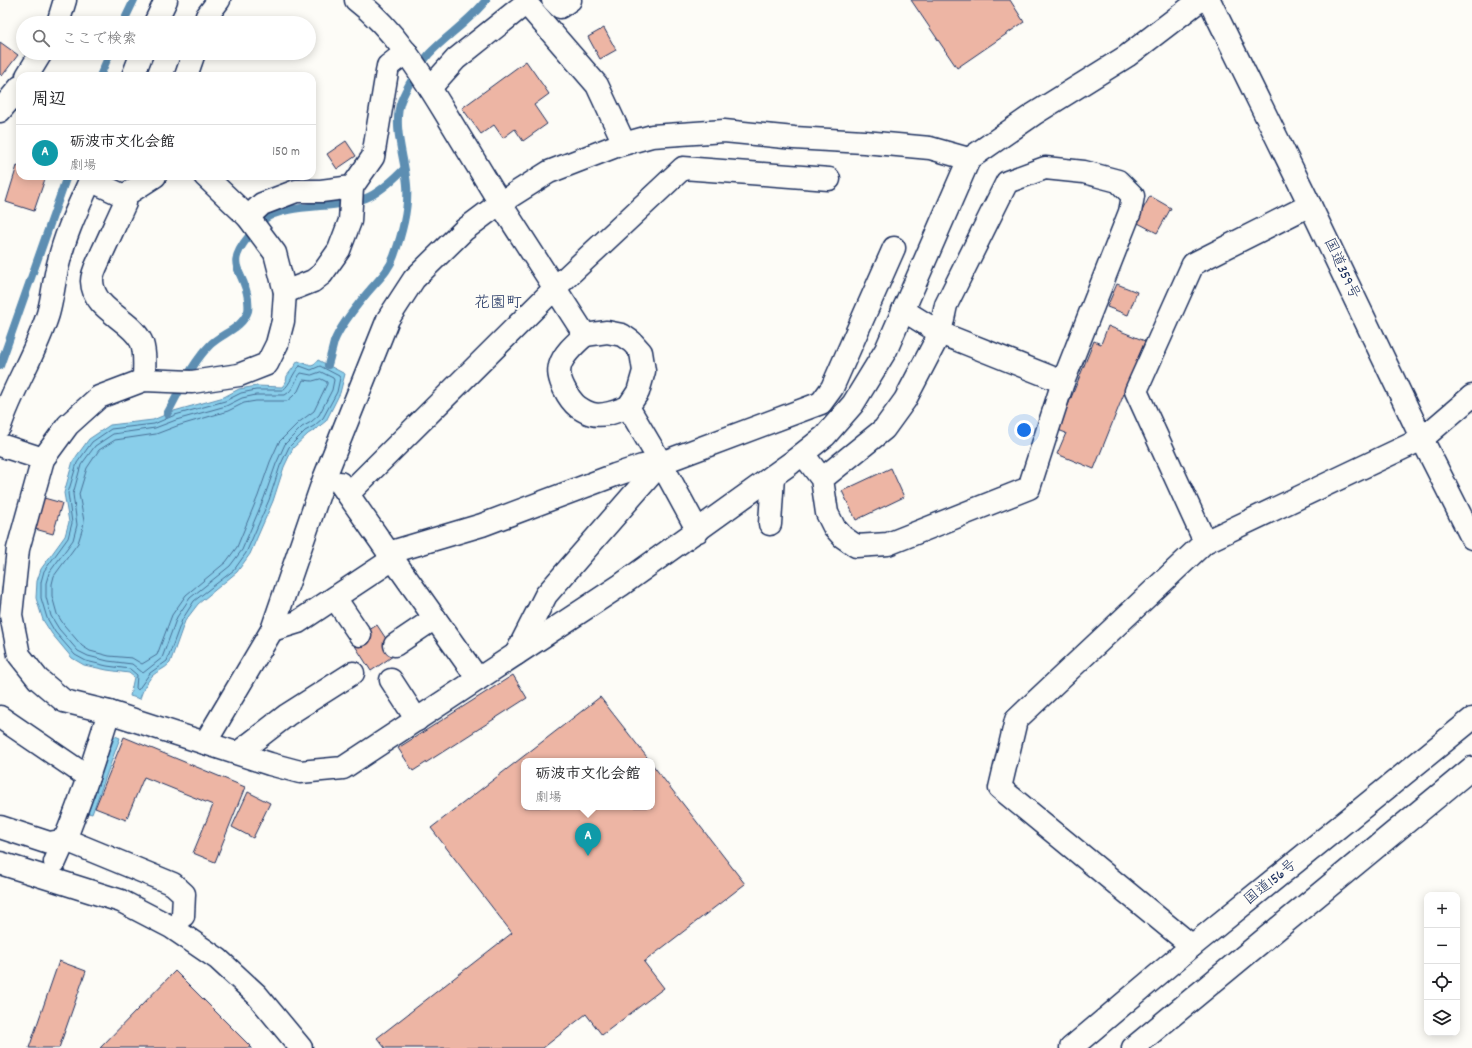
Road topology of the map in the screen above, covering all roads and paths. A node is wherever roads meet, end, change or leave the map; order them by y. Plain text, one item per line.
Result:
1 (65, 0) edge
2 (166, 0) edge
3 (219, 0) edge
4 (356, 0) edge
5 (553, 0) edge
6 (570, 0) edge
7 (1200, 0) edge
8 (1209, 0) edge
9 (60, 16) edge
10 (159, 16) edge
11 (207, 16) edge
12 (406, 52) junction
13 (37, 60) edge
14 (139, 60) edge
15 (192, 60) edge
16 (30, 72) edge
17 (135, 72) edge
18 (187, 72) edge
19 (430, 88) junction
20 (16, 92) edge
21 (0, 111) edge
22 (624, 143) junction
23 (968, 159) junction
24 (830, 179) dead end
25 (89, 180) edge
26 (95, 180) edge
27 (149, 180) edge
28 (209, 180) edge
29 (352, 187) junction
30 (124, 196) junction
31 (500, 203) junction
32 (1310, 205) junction
33 (248, 217) junction
34 (894, 248) dead end
35 (555, 288) junction
36 (285, 292) junction
37 (903, 310) junction
38 (940, 333) junction
39 (585, 335) junction
40 (144, 380) junction
41 (1063, 382) junction
42 (1472, 396) edge
43 (628, 407) junction
44 (0, 426) edge
45 (1422, 439) junction
46 (0, 445) edge
47 (803, 454) junction
48 (43, 459) junction
49 (661, 463) junction
50 (329, 467) junction
51 (773, 476) junction
52 (822, 479) junction
53 (348, 494) junction
54 (770, 524) dead end
55 (698, 531) junction
56 (1472, 538) edge
57 (1205, 542) junction
58 (390, 556) junction
59 (335, 598) junction
60 (434, 618) junction
61 (272, 630) junction
62 (360, 635) dead end
63 (395, 645) dead end
64 (516, 655) junction
65 (353, 673) dead end
66 (478, 679) junction
67 (391, 680) dead end
68 (109, 712) junction
69 (0, 717) edge
70 (1472, 719) edge
71 (417, 720) junction
72 (205, 743) junction
73 (238, 753) junction
74 (1472, 768) edge
75 (88, 777) junction
76 (0, 827) edge
77 (66, 840) junction
78 (56, 862) dead end
79 (0, 863) edge
80 (183, 916) dead end
81 (1192, 946) junction
82 (301, 1048) edge
83 (1071, 1048) edge
84 (1134, 1048) edge

1 - 9 main road
2 - 10 main road
3 - 11 main road
4 - 12 main road
5 - 6 main road
7 - 23 main road
8 - 32 main road, 国道359号
12 - 19 main road
12 - 29 main road
13 - 16 main road
14 - 17 main road
15 - 18 main road
19 - 22 main road
19 - 31 main road
20 - 21 main road
22 - 23 main road
22 - 31 main road
23 - 37 main road
24 - 35 main road
25 - 44 main road
26 - 30 main road
27 - 30 main road
28 - 33 main road
29 - 33 main road
29 - 36 main road
30 - 40 main road
31 - 35 main road
31 - 50 main road
32 - 45 main road, 国道359号
32 - 57 main road
33 - 36 main road
34 - 49 main road
35 - 39 main road
35 - 53 main road
36 - 40 main road
37 - 38 main road
37 - 47 main road
38 - 41 main road
38 - 41 main road
38 - 52 main road
39 - 43 main road
39 - 43 main road
40 - 48 main road
41 - 52 main road
42 - 45 main road
43 - 49 main road
45 - 56 main road, 国道359号
45 - 57 main road
46 - 48 main road
47 - 51 main road
47 - 52 main road
48 - 68 main road
49 - 55 main road
49 - 58 main road
49 - 64 main road
50 - 53 main road
50 - 61 main road
51 - 54 main road
51 - 55 main road
53 - 58 main road
55 - 64 main road
57 - 81 main road
58 - 59 main road
58 - 60 main road
59 - 61 main road
59 - 62 main road
60 - 63 main road
60 - 66 main road
61 - 72 main road
64 - 66 main road
65 - 73 main road
66 - 71 main road
67 - 71 main road
68 - 72 main road
68 - 75 main road
69 - 75 main road
70 - 81 main road, 国道156号
71 - 73 main road
72 - 73 main road
74 - 84 main road
75 - 77 main road
76 - 77 main road
77 - 78 main road
77 - 80 main road
79 - 82 main road
81 - 83 main road, 国道156号

